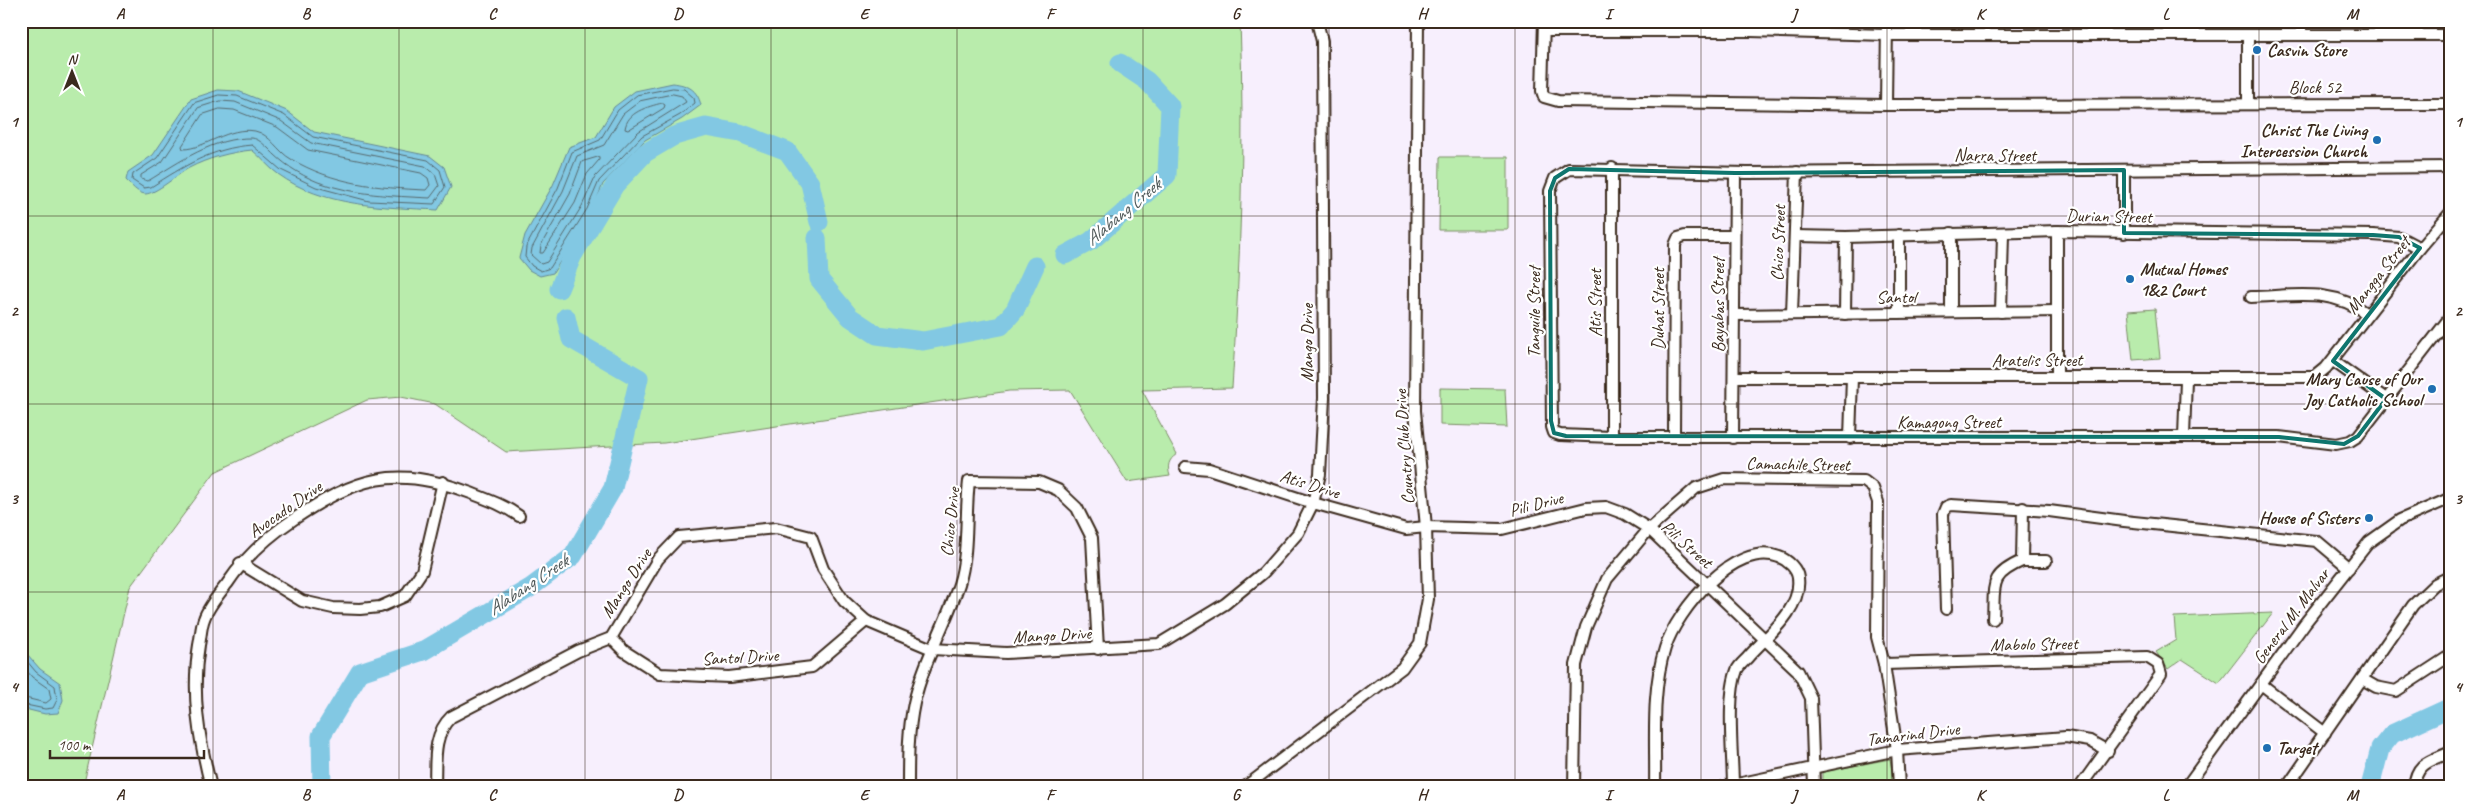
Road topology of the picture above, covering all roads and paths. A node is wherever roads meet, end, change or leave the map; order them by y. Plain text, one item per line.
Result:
1 (1316, 21) edge
2 (1418, 21) edge
3 (1815, 21) edge
4 (1887, 21) edge
5 (2301, 21) edge
6 (1544, 26) edge
7 (1614, 26) edge
8 (1682, 26) edge
9 (1750, 26) edge
10 (1815, 32) junction
11 (2301, 34) junction
12 (1887, 35) junction
13 (2248, 35) junction
14 (2451, 35) edge
15 (2248, 104) junction
16 (2451, 104) edge
17 (1886, 106) junction
18 (2451, 167) edge
19 (1612, 168) junction
20 (2124, 170) junction
21 (1797, 172) junction
22 (1735, 173) junction
23 (1550, 190) joint
24 (2451, 212) edge
25 (2057, 231) junction
26 (2124, 232) junction
27 (1951, 233) junction
28 (2003, 234) junction
29 (1899, 235) junction
30 (1734, 236) junction
31 (1795, 236) junction
32 (1846, 237) junction
33 (2420, 248) junction
34 (2251, 297) dead end
35 (2057, 311) junction
36 (1951, 312) junction
37 (2002, 312) junction
38 (1899, 313) junction
39 (1792, 314) junction
40 (1845, 314) junction
41 (2367, 314) junction
42 (1735, 315) junction
43 (2451, 316) edge
44 (2333, 361) junction
45 (2058, 376) junction
46 (1734, 377) junction
47 (1852, 377) junction
48 (2186, 379) junction
49 (2386, 399) junction
50 (1554, 432) joint
51 (1612, 437) junction
52 (1674, 437) junction
53 (2184, 437) junction
54 (1733, 438) junction
55 (1850, 438) junction
56 (1185, 467) dead end
57 (443, 482) junction
58 (2451, 498) edge
59 (1314, 503) junction
60 (2022, 508) junction
61 (518, 516) dead end
62 (1426, 527) junction
63 (1649, 529) junction
64 (2022, 561) junction
65 (2046, 561) dead end
66 (240, 563) junction
67 (2349, 568) junction
68 (2451, 576) edge
69 (1707, 584) junction
70 (1946, 608) dead end
71 (1993, 619) dead end
72 (866, 621) junction
73 (611, 638) junction
74 (1765, 638) junction
75 (932, 649) junction
76 (1098, 649) junction
77 (2451, 655) edge
78 (1884, 664) junction
79 (2362, 679) junction
80 (2261, 684) junction
81 (2324, 733) junction
82 (1897, 750) junction
83 (2108, 751) junction
84 (2451, 752) edge
85 (1814, 767) junction
86 (1730, 786) edge
87 (211, 787) edge
88 (436, 787) edge
89 (908, 787) edge
90 (1246, 787) edge
91 (1574, 787) edge
92 (1656, 787) edge
93 (1814, 787) edge
94 (1899, 787) edge
95 (2080, 787) edge
96 (2186, 787) edge
97 (2286, 787) edge
98 (2414, 787) edge

1 - 59 street, Mango Drive
2 - 62 street, Country Club Drive
3 - 10 street
4 - 12 street
5 - 11 street
6 - 7 street
6 - 17 street, Block 52
7 - 8 street
8 - 9 street
9 - 10 street
10 - 12 street
11 - 13 street
11 - 14 street
12 - 13 street
12 - 17 street
13 - 15 street
15 - 16 street, Block 52
15 - 17 street, Block 52
18 - 20 street, Narra Street
19 - 22 street, Narra Street
19 - 23 street, Narra Street
19 - 51 street, Atis Street
20 - 21 street, Narra Street
20 - 26 street
21 - 22 street, Narra Street
21 - 31 street, Chico Street
22 - 30 street, Bayabas Street
23 - 50 street, Tanguile Street
24 - 33 street, Mangga Street
25 - 26 street, Durian Street
25 - 28 street, Durian Street
25 - 35 street
26 - 33 street, Durian Street
27 - 28 street, Durian Street
27 - 29 street, Durian Street
27 - 36 street
28 - 37 street
29 - 32 street, Durian Street
29 - 38 street
30 - 42 street, Bayabas Street
30 - 52 street, Duhat Street
31 - 32 street, Durian Street
31 - 39 street, Chico Street
32 - 40 street
33 - 41 street, Mangga Street
34 - 41 street
35 - 37 street, Santol
35 - 45 street
36 - 37 street, Santol
36 - 38 street, Santol
38 - 40 street, Santol
39 - 40 street, Santol
39 - 42 street, Santol
41 - 44 street, Mangga Street
42 - 46 street, Bayabas Street
43 - 49 street
44 - 48 street, Aratelis Street
44 - 49 street
45 - 47 street, Aratelis Street
45 - 48 street, Aratelis Street
46 - 47 street, Aratelis Street
46 - 54 street, Bayabas Street
47 - 55 street
48 - 53 street
49 - 53 street, Kamagong Street
50 - 51 street, Kamagong Street
51 - 52 street, Kamagong Street
52 - 54 street, Kamagong Street
53 - 55 street, Kamagong Street
54 - 55 street, Kamagong Street
56 - 59 street, Atis Drive
57 - 61 street, Avocado Drive
57 - 66 street, Avocado Drive
57 - 66 street
58 - 67 street, General M. Malvar
59 - 62 street, Atis Drive
59 - 76 street, Mango Drive
60 - 64 street
60 - 67 street
60 - 70 street
62 - 63 street, Pili Drive
62 - 90 street, Country Club Drive
63 - 69 street, Pili Street
63 - 78 street, Camachile Street
63 - 91 street, Pili Street
64 - 65 street
64 - 71 street
66 - 87 street, Avocado Drive
67 - 80 street, General M. Malvar
68 - 79 street
69 - 74 street, Pili Street
69 - 74 street
69 - 92 street
72 - 73 street, Santol Drive
72 - 73 street, Mango Drive
72 - 75 street, Mango Drive
73 - 88 street, Mango Drive
74 - 85 street, Pili Street
74 - 86 street
75 - 76 street, Mango Drive
75 - 76 street, Chico Drive
75 - 89 street, Chico Drive
77 - 79 street
78 - 82 street
78 - 83 street, Mabolo Street
79 - 81 street
80 - 81 street
80 - 96 street, General M. Malvar
81 - 97 street
82 - 83 street, Tamarind Drive
82 - 85 street, Tamarind Drive
82 - 94 street
83 - 95 street, Mabolo Street
84 - 98 street
85 - 86 street, Tamarind Drive
85 - 93 street, Pili Street

